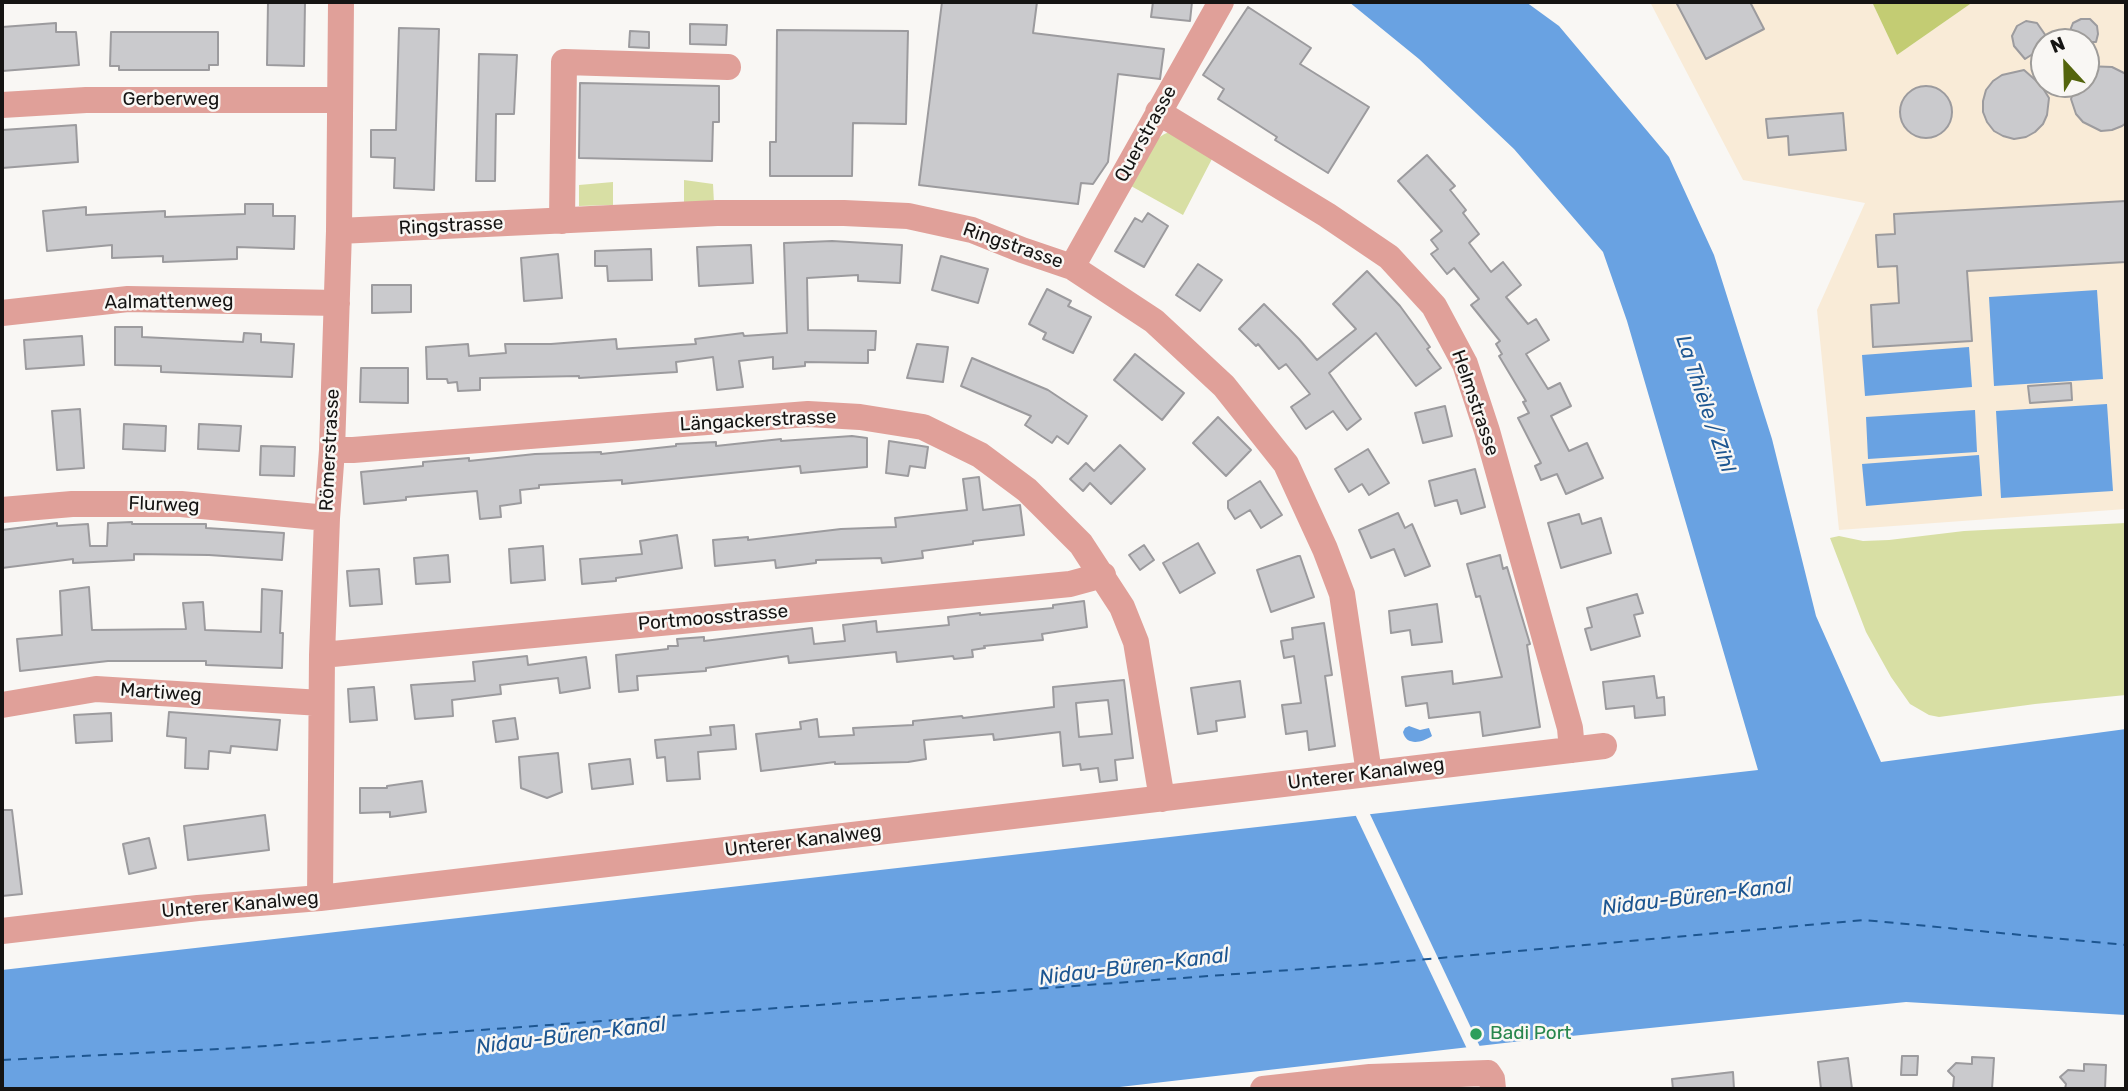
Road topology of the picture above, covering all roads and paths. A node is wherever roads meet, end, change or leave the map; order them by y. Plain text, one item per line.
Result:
1 (341, 2) edge
2 (1221, 2) edge
3 (728, 67) dead end
4 (340, 100) junction
5 (2, 104) edge
6 (1158, 112) junction
7 (562, 221) junction
8 (339, 231) junction
9 (1072, 267) junction
10 (337, 303) junction
11 (2, 313) edge
12 (332, 450) junction
13 (2, 510) edge
14 (327, 518) junction
15 (1103, 575) junction
16 (322, 655) junction
17 (321, 703) junction
18 (2, 705) edge
19 (1604, 746) dead end
20 (1572, 750) junction
21 (1368, 773) junction
22 (1162, 799) junction
23 (320, 898) junction
24 (2, 931) edge
25 (1491, 1081) edge
26 (1263, 1089) edge

1 - 4 street, Römerstrasse
2 - 6 street, Querstrasse
3 - 7 street
4 - 5 street, Gerberweg
4 - 8 street, Römerstrasse
6 - 9 street, Querstrasse
6 - 20 street, Helmstrasse
7 - 8 street, Ringstrasse
7 - 9 street, Ringstrasse
8 - 10 street, Römerstrasse
9 - 21 street, Ringstrasse
10 - 11 street, Aalmattenweg
10 - 12 street, Römerstrasse
12 - 14 street, Römerstrasse
12 - 15 street, Längackerstrasse
13 - 14 street, Flurweg
14 - 16 street, Römerstrasse
15 - 16 street, Portmoosstrasse
15 - 22 street, Längackerstrasse
16 - 17 street, Römerstrasse
17 - 18 street, Martiweg
17 - 23 street, Römerstrasse
19 - 20 street, Unterer Kanalweg
20 - 21 street, Unterer Kanalweg
21 - 22 street, Unterer Kanalweg
22 - 23 street, Unterer Kanalweg
23 - 24 street, Unterer Kanalweg
25 - 26 street

